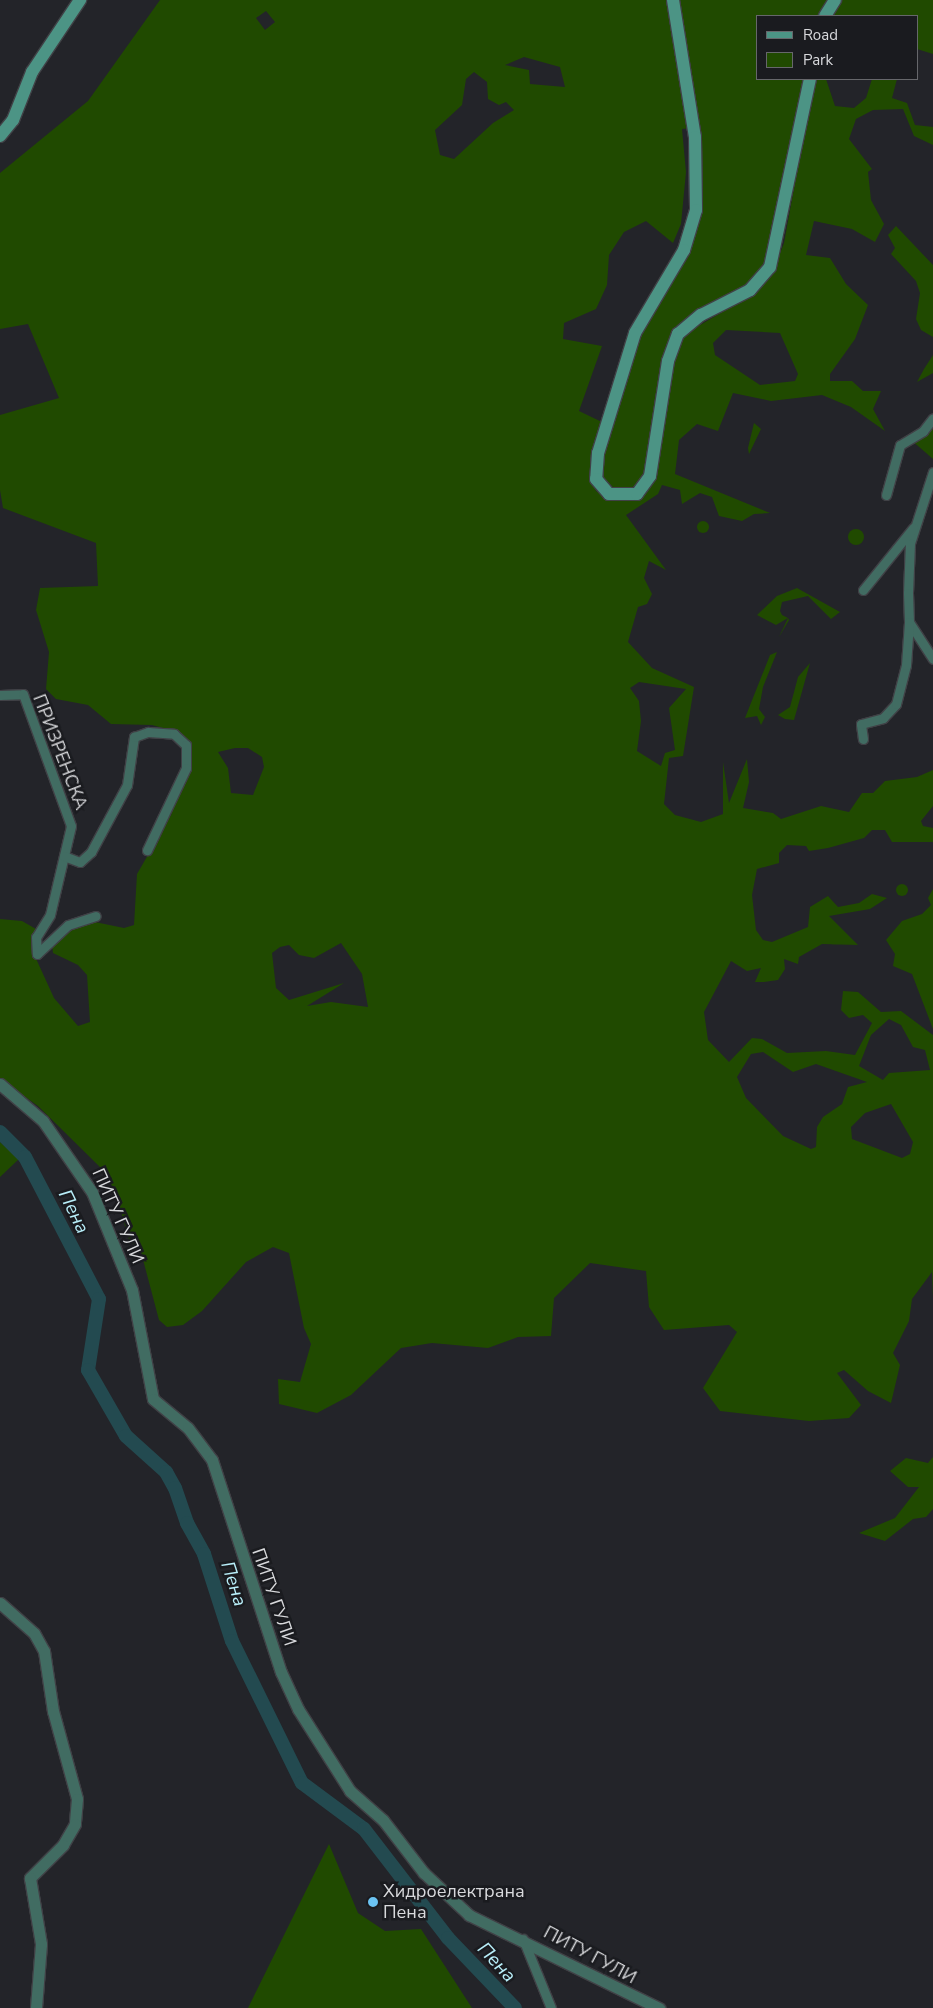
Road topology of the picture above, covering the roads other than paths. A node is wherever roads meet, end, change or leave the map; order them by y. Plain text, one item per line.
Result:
1 (80, 0) edge
2 (673, 0) edge
3 (834, 0) edge
4 (826, 15) edge
5 (810, 80) edge
6 (0, 136) edge
7 (933, 418) edge
8 (933, 472) edge
9 (886, 495) dead end
10 (917, 525) junction
11 (863, 590) dead end
12 (909, 622) junction
13 (933, 659) edge
14 (0, 695) edge
15 (863, 739) dead end
16 (147, 850) dead end
17 (64, 856) junction
18 (96, 916) dead end
19 (0, 1084) edge
20 (0, 1604) edge
21 (523, 1939) junction
22 (36, 2008) edge
23 (551, 2008) edge
24 (659, 2008) edge

1 - 6 main road
2 - 5 main road
3 - 4 main road
7 - 9 street
8 - 10 street
10 - 11 street
10 - 12 street
12 - 13 street
12 - 15 street
14 - 17 street, ПРИЗРЕНСКА
16 - 17 street
17 - 18 street, ПРИЗРЕНСКА
19 - 21 street, ПИТУ ГУЛИ
20 - 22 street
21 - 23 street
21 - 24 street, ПИТУ ГУЛИ

